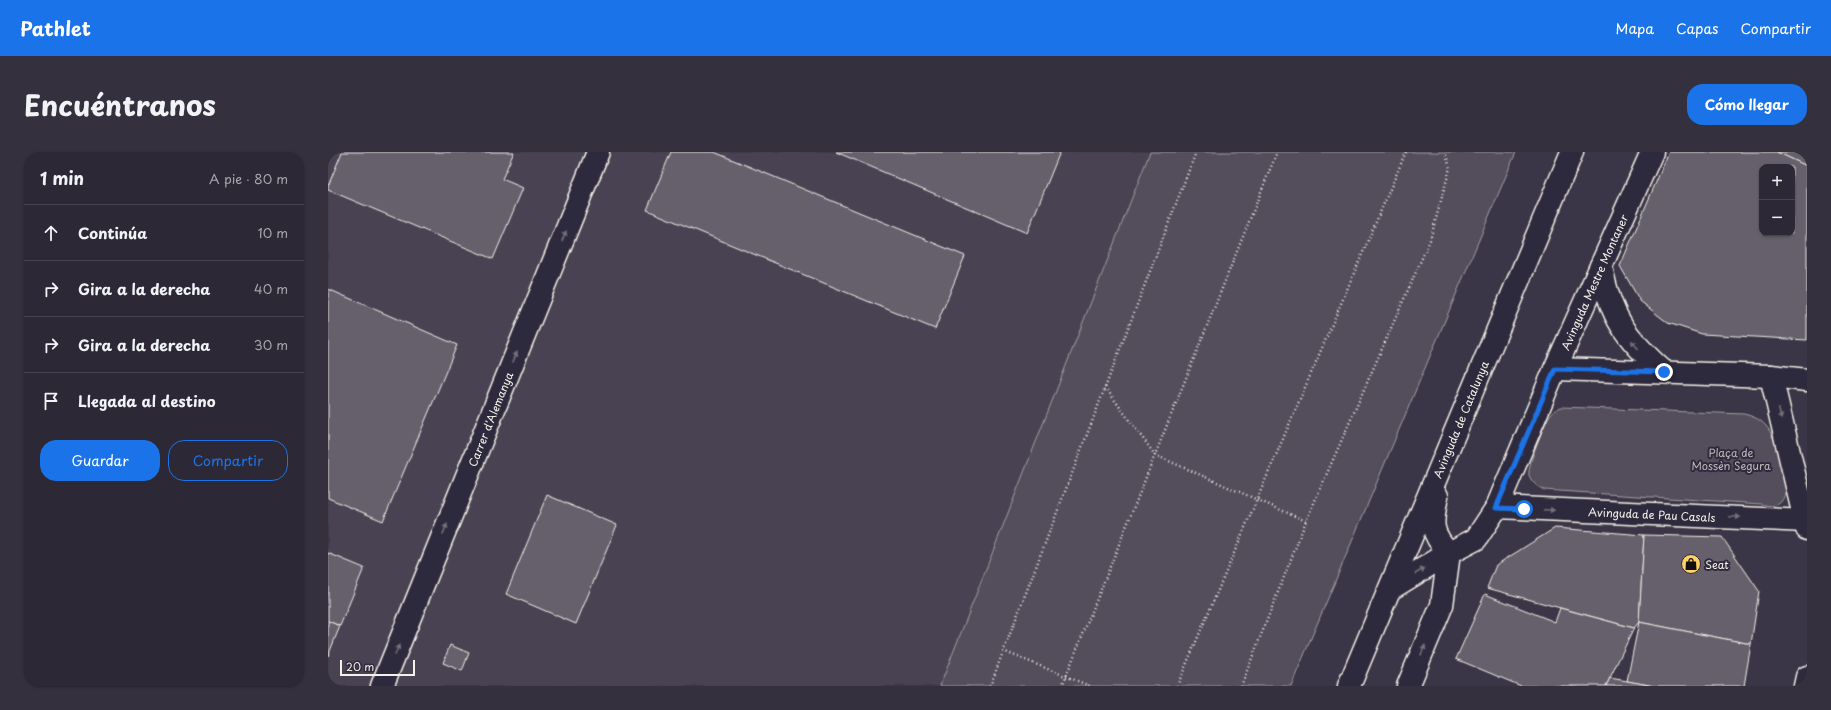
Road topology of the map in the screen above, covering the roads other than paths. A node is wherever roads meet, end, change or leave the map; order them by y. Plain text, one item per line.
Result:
1 (598, 152) edge
2 (1572, 152) edge
3 (1652, 152) edge
4 (1601, 266) junction
5 (1555, 369) junction
6 (1664, 372) junction
7 (1772, 376) junction
8 (1807, 380) edge
9 (1442, 463) junction
10 (1496, 508) junction
11 (1807, 524) edge
12 (1449, 553) junction
13 (1390, 589) junction
14 (1807, 677) edge
15 (382, 686) edge
16 (1349, 686) edge
17 (1408, 686) edge
18 (1805, 686) edge

15 -> 1 street, Carrer d'Alemanya
2 - 9 street, Avinguda de Catalunya
3 - 4 street, Avinguda Mestre Montaner
4 - 5 street, Avinguda Mestre Montaner
6 -> 4 street
5 - 6 street
5 - 10 street, Avinguda Mestre Montaner
6 - 7 street
7 - 8 street
7 -> 11 street
9 - 12 street
9 - 13 street, Avinguda de Catalunya
10 -> 11 street, Avinguda de Pau Casals
10 - 12 street, Avinguda Mestre Montaner
13 -> 12 street, Avinguda Mestre Montaner
17 -> 12 street
13 - 16 street, Avinguda de Catalunya
14 - 18 street

